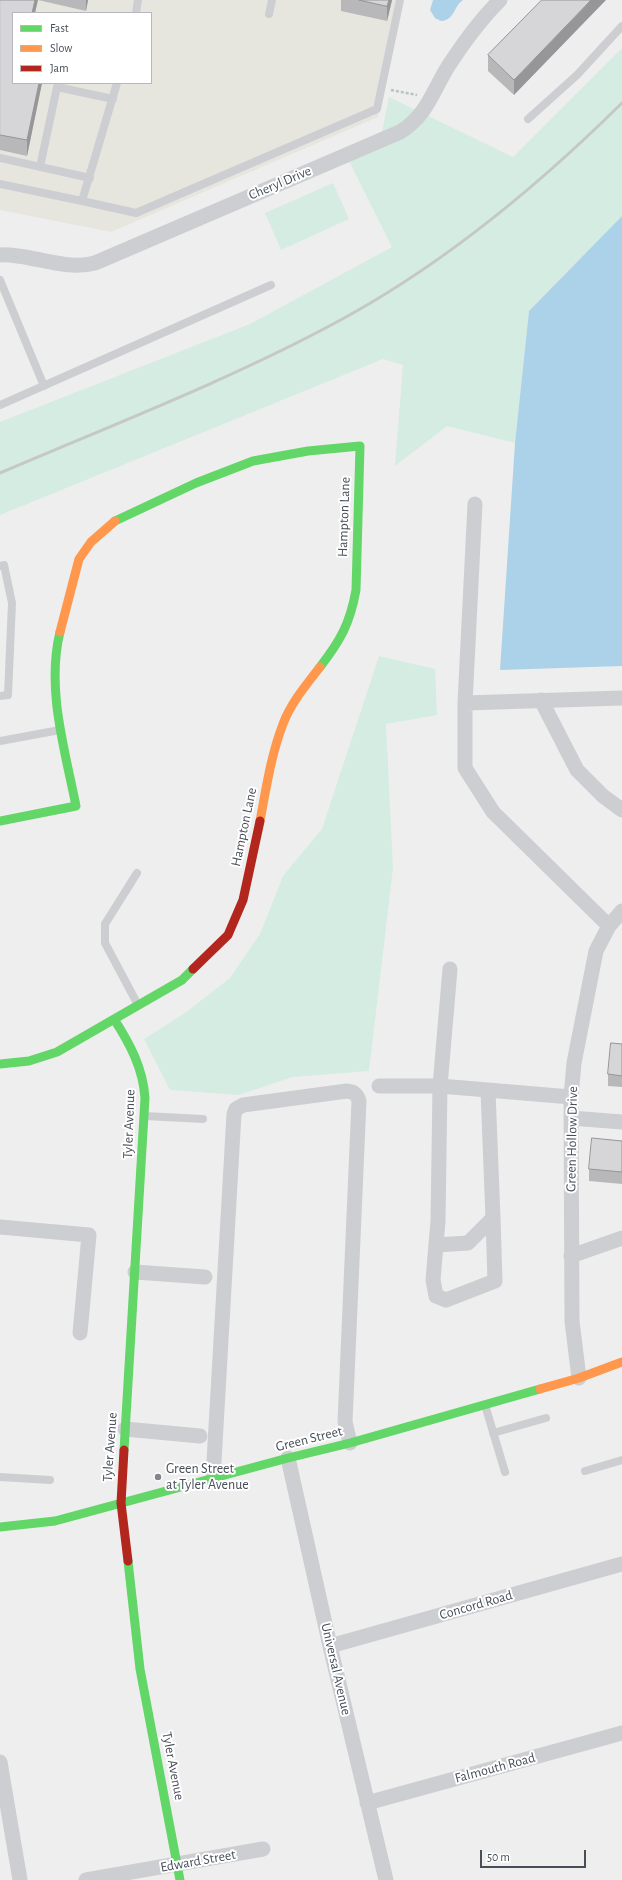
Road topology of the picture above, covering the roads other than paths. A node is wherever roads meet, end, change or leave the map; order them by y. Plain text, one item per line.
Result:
1 (138, 0) edge
2 (272, 0) edge
3 (400, 0) edge
4 (500, 0) edge
5 (136, 12) edge
6 (269, 14) dead end
7 (622, 26) edge
8 (117, 84) edge
9 (113, 99) junction
10 (528, 119) dead end
11 (0, 158) edge
12 (40, 167) junction
13 (90, 178) junction
14 (0, 184) edge
15 (82, 201) junction
16 (0, 255) edge
17 (0, 280) edge
18 (271, 285) dead end
19 (44, 386) junction
20 (0, 405) edge
21 (475, 504) dead end
22 (0, 566) edge
23 (0, 696) edge
24 (622, 698) edge
25 (541, 700) junction
26 (465, 703) junction
27 (62, 730) junction
28 (0, 741) edge
29 (622, 810) edge
30 (0, 821) edge
31 (137, 874) dead end
32 (622, 911) edge
33 (609, 926) junction
34 (450, 969) dead end
35 (138, 1006) junction
36 (114, 1019) junction
37 (0, 1064) edge
38 (379, 1086) dead end
39 (440, 1086) junction
40 (488, 1091) junction
41 (571, 1097) junction
42 (144, 1116) junction
43 (571, 1118) junction
44 (203, 1119) dead end
45 (622, 1122) edge
46 (493, 1218) junction
47 (0, 1227) edge
48 (622, 1238) edge
49 (436, 1245) junction
50 (571, 1256) junction
51 (135, 1272) junction
52 (205, 1277) dead end
53 (80, 1333) dead end
54 (622, 1362) edge
55 (579, 1378) junction
56 (485, 1405) junction
57 (546, 1418) dead end
58 (125, 1429) junction
59 (493, 1433) junction
60 (200, 1436) dead end
61 (350, 1443) junction
62 (288, 1458) junction
63 (622, 1460) edge
64 (585, 1471) dead end
65 (505, 1472) dead end
66 (0, 1476) edge
67 (213, 1479) junction
68 (50, 1480) dead end
69 (121, 1503) junction
70 (0, 1527) edge
71 (622, 1564) edge
72 (330, 1646) junction
73 (622, 1733) edge
74 (0, 1762) edge
75 (367, 1803) junction
76 (263, 1849) dead end
77 (177, 1864) junction
78 (20, 1880) edge
79 (86, 1880) edge
80 (180, 1880) edge
81 (386, 1880) edge

1 - 5 lane
2 - 6 lane
3 - 15 lane
4 - 16 street, Cheryl Drive
7 - 10 lane
8 - 9 lane
9 - 12 lane
9 - 13 lane
11 - 12 lane
12 - 13 lane
13 - 15 lane
14 - 15 lane
17 - 19 lane
18 - 19 lane
19 - 20 lane
21 - 26 street
22 - 23 lane
24 - 25 street
25 - 26 street
25 - 29 street
26 - 33 street
27 - 28 lane
27 - 30 street, Hampton Lane
27 - 35 street, Hampton Lane
31 - 35 lane
32 - 33 street, Green Hollow Drive
33 - 41 street, Green Hollow Drive
34 - 39 street
35 - 36 street, Hampton Lane
36 - 37 street, Hampton Lane
36 - 42 street, Tyler Avenue
38 - 39 street
39 - 40 street
39 - 49 street
40 - 41 street
40 - 46 street
41 - 43 street, Green Hollow Drive
42 - 44 lane
42 - 51 street, Tyler Avenue
43 - 45 street
43 - 50 street, Green Hollow Drive
46 - 49 street
46 - 49 street
47 - 53 street
48 - 50 street
50 - 55 street, Green Hollow Drive
51 - 52 street
51 - 58 street, Tyler Avenue
54 - 55 street, Green Street
55 - 56 street, Green Street
56 - 59 lane
56 - 61 street, Green Street
57 - 59 lane
58 - 60 street
58 - 69 street, Tyler Avenue
59 - 65 lane
61 - 62 street, Green Street
61 - 67 street
62 - 67 street, Green Street
62 - 72 street, Universal Avenue
63 - 64 lane
66 - 68 lane
67 - 69 street, Green Street
69 - 70 street, Green Street
69 - 77 street, Tyler Avenue
71 - 72 street, Concord Road
72 - 75 street, Universal Avenue
73 - 75 street, Falmouth Road
74 - 78 street
75 - 81 street, Universal Avenue
76 - 77 street, Edward Street
77 - 79 street, Edward Street
77 - 80 street, Tyler Avenue

